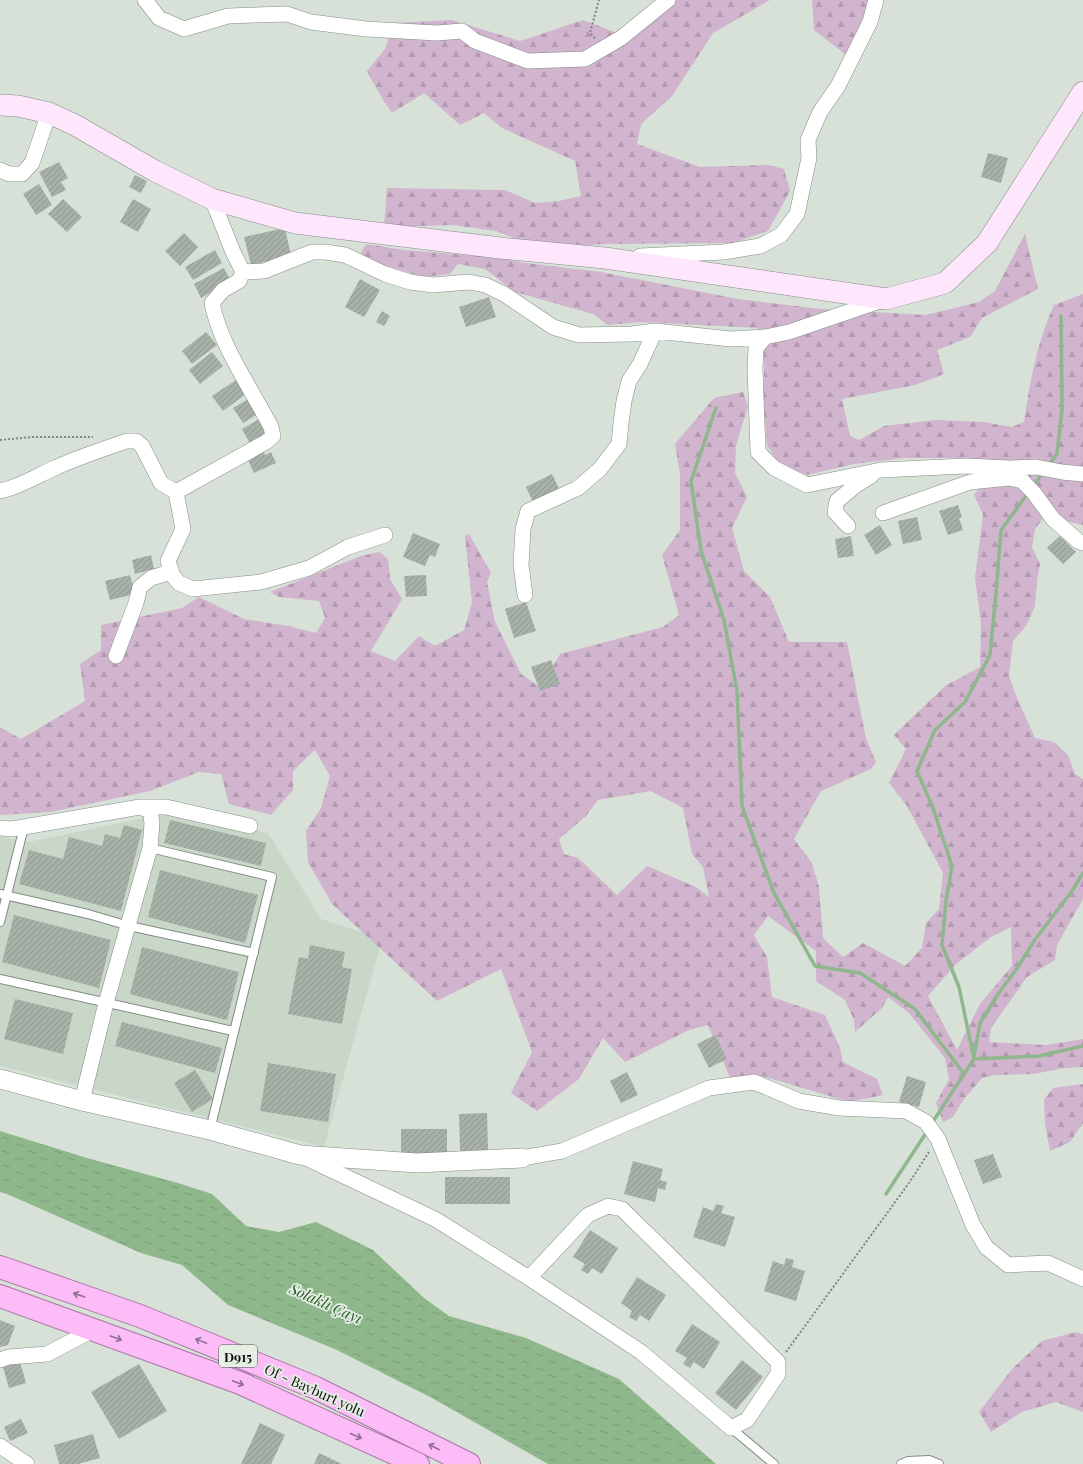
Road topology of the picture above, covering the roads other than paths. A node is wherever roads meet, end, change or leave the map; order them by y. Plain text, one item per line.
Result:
1 (144, 0) edge
2 (668, 0) edge
3 (876, 0) edge
4 (1083, 92) edge
5 (0, 105) edge
6 (49, 113) junction
7 (0, 170) edge
8 (212, 199) junction
9 (605, 258) junction
10 (243, 272) junction
11 (886, 299) junction
12 (655, 331) junction
13 (765, 337) junction
14 (1010, 468) junction
15 (881, 470) junction
16 (1083, 474) edge
17 (1023, 481) junction
18 (0, 491) edge
19 (176, 492) junction
20 (883, 513) dead end
21 (848, 526) dead end
22 (385, 535) dead end
23 (1081, 541) edge
24 (171, 572) junction
25 (525, 595) dead end
26 (116, 656) dead end
27 (140, 807) junction
28 (250, 826) dead end
29 (24, 827) junction
30 (0, 828) edge
31 (150, 848) junction
32 (4, 895) edge
33 (0, 922) edge
34 (129, 926) junction
35 (254, 953) junction
36 (0, 979) edge
37 (106, 1003) junction
38 (233, 1032) junction
39 (0, 1079) edge
40 (82, 1101) junction
41 (210, 1130) junction
42 (300, 1155) junction
43 (522, 1158) joint
44 (0, 1267) edge
45 (529, 1278) junction
46 (1083, 1279) edge
47 (0, 1296) edge
48 (93, 1330) junction
49 (0, 1360) edge
50 (731, 1428) junction
51 (0, 1446) edge
52 (27, 1464) edge
53 (418, 1464) edge
54 (469, 1464) edge
55 (774, 1464) edge
56 (901, 1464) edge
57 (939, 1464) edge

1 - 2 street
3 - 9 street
4 - 11 main road
5 - 6 main road
6 - 7 street
6 - 8 main road
8 - 9 main road
8 - 10 street
9 - 11 main road
10 - 12 street
10 - 19 street
11 - 13 street
12 - 13 street
12 - 25 street
13 - 15 street
14 - 15 street
14 - 16 street
14 - 17 street
15 - 21 street
17 - 20 street
17 - 23 street
18 - 19 street
19 - 24 street
22 - 24 street
24 - 26 street
27 - 28 street
27 - 29 street
27 - 31 street
29 - 30 street
29 - 32 lane
31 - 34 street
31 - 35 lane
32 - 33 lane
32 - 34 lane
34 - 35 lane
34 - 37 street
35 - 38 lane
36 - 37 lane
37 - 38 lane
37 - 40 street
38 - 41 lane
39 - 40 street
40 - 41 street
41 - 42 street
42 - 43 street
42 - 45 street
43 - 46 street
54 -> 44 highway, Of - Bayburt yolu / D915
45 - 50 street
45 - 50 street
47 - 48 highway, Of - Bayburt yolu / D915
48 - 49 street
48 -> 53 highway, Of - Bayburt yolu / D915
50 - 55 lane
51 - 52 street
56 - 57 lane

